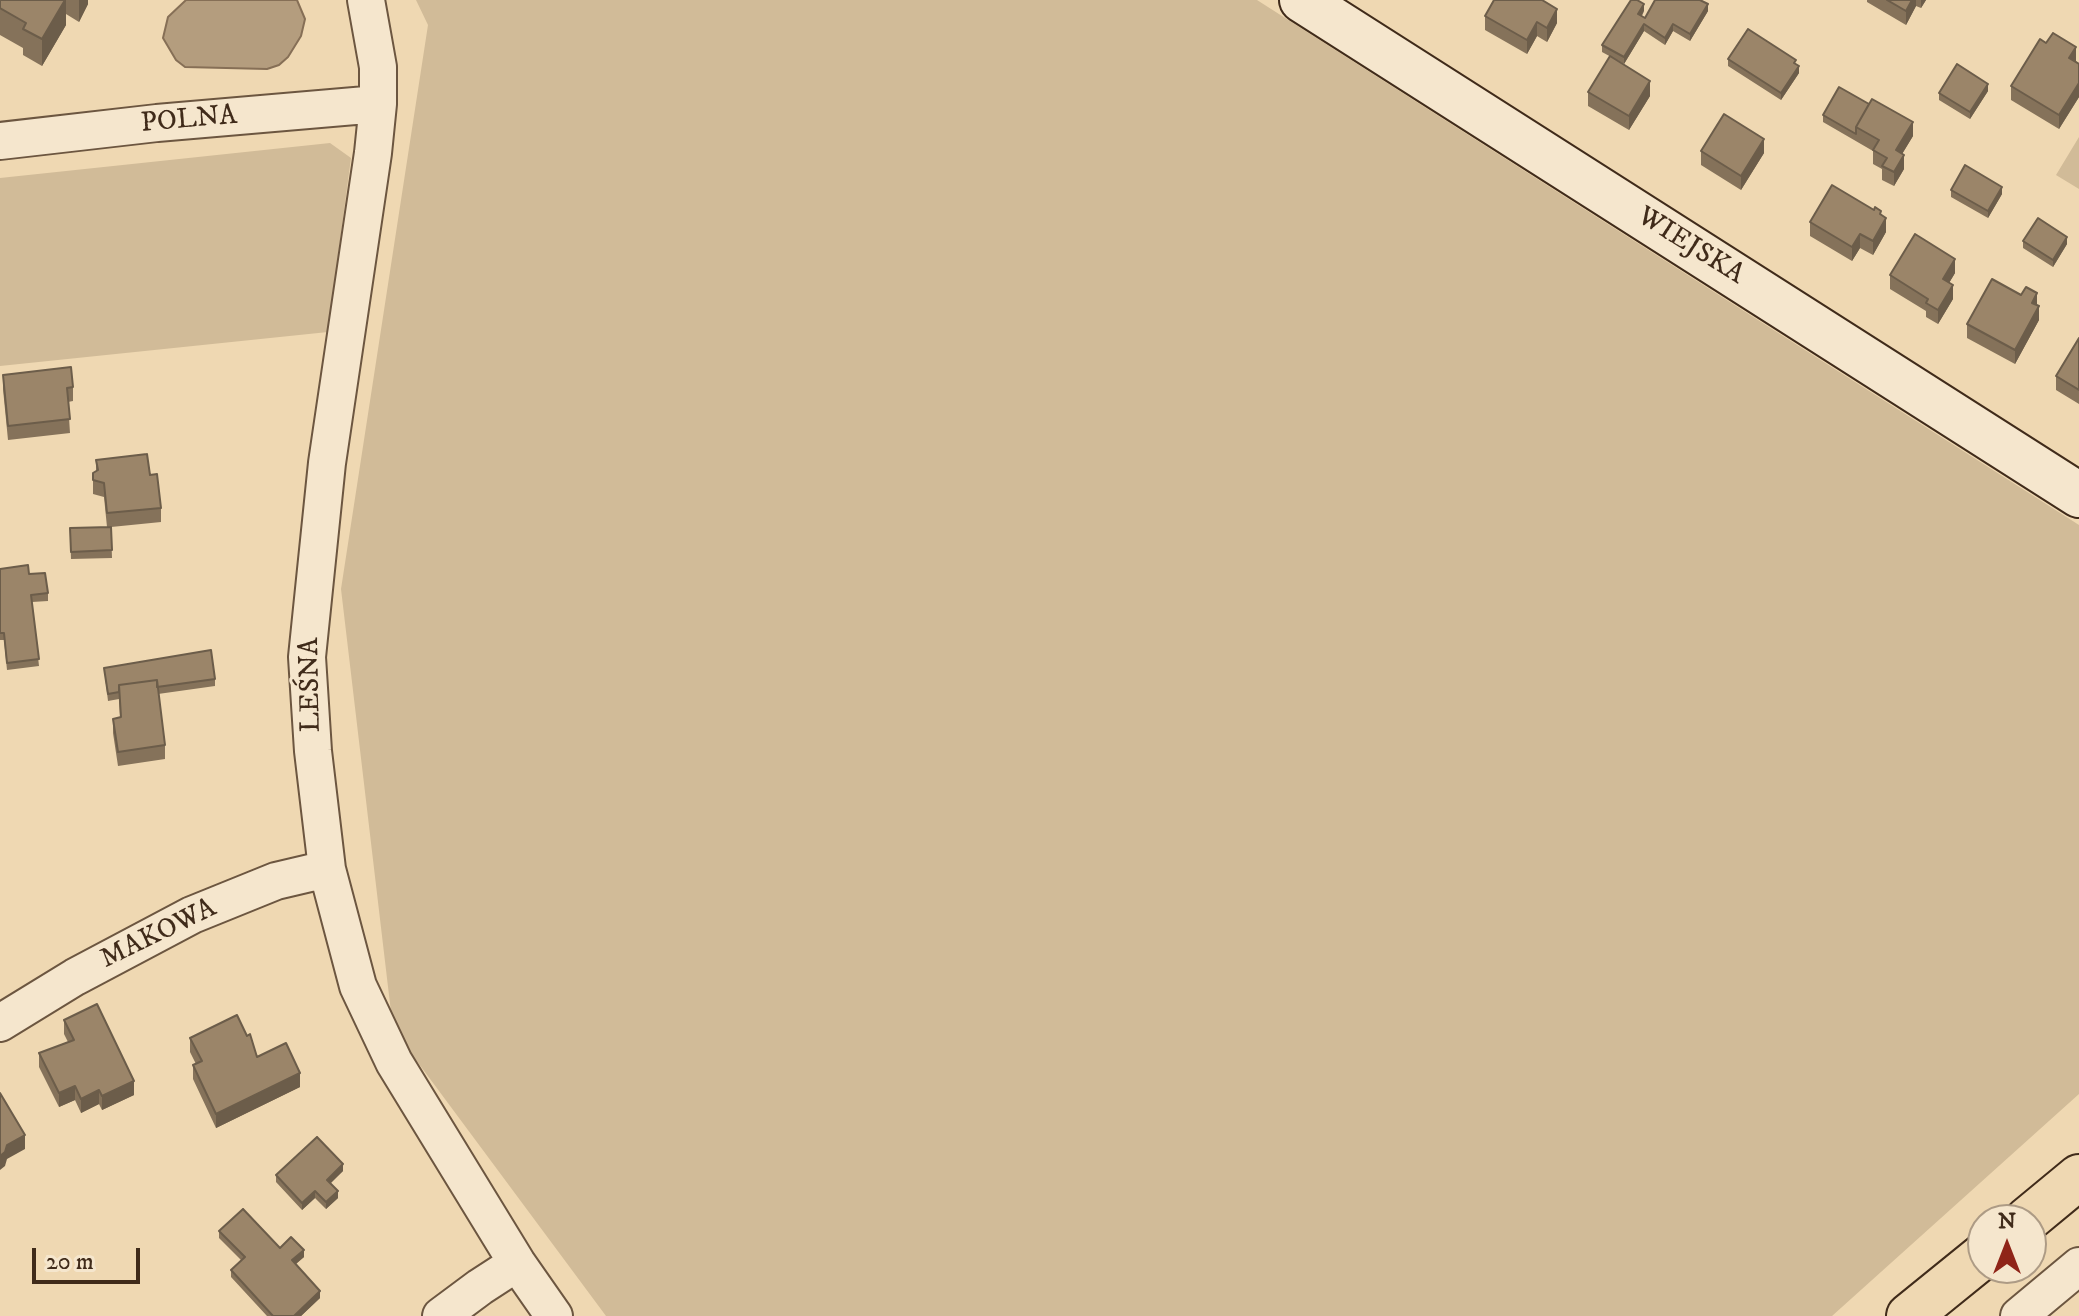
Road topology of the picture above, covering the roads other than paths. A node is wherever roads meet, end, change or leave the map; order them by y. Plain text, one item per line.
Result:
1 (366, 0) edge
2 (1302, 0) edge
3 (378, 104) junction
4 (0, 141) edge
5 (2079, 495) edge
6 (327, 869) junction
7 (0, 1023) edge
8 (2079, 1177) edge
9 (2046, 1204) edge
10 (517, 1263) junction
11 (2079, 1266) edge
12 (1967, 1269) edge
13 (441, 1316) edge
14 (554, 1316) edge
15 (1909, 1316) edge
16 (2019, 1316) edge

1 - 3 street, LEŚNA
2 - 5 street, WIEJSKA
3 - 4 street, POLNA
3 - 6 street, LEŚNA
6 - 7 street, MAKOWA
6 - 10 street, LEŚNA
8 - 9 main road
10 - 13 street
10 - 14 street, LEŚNA
11 - 16 street
12 - 15 main road

